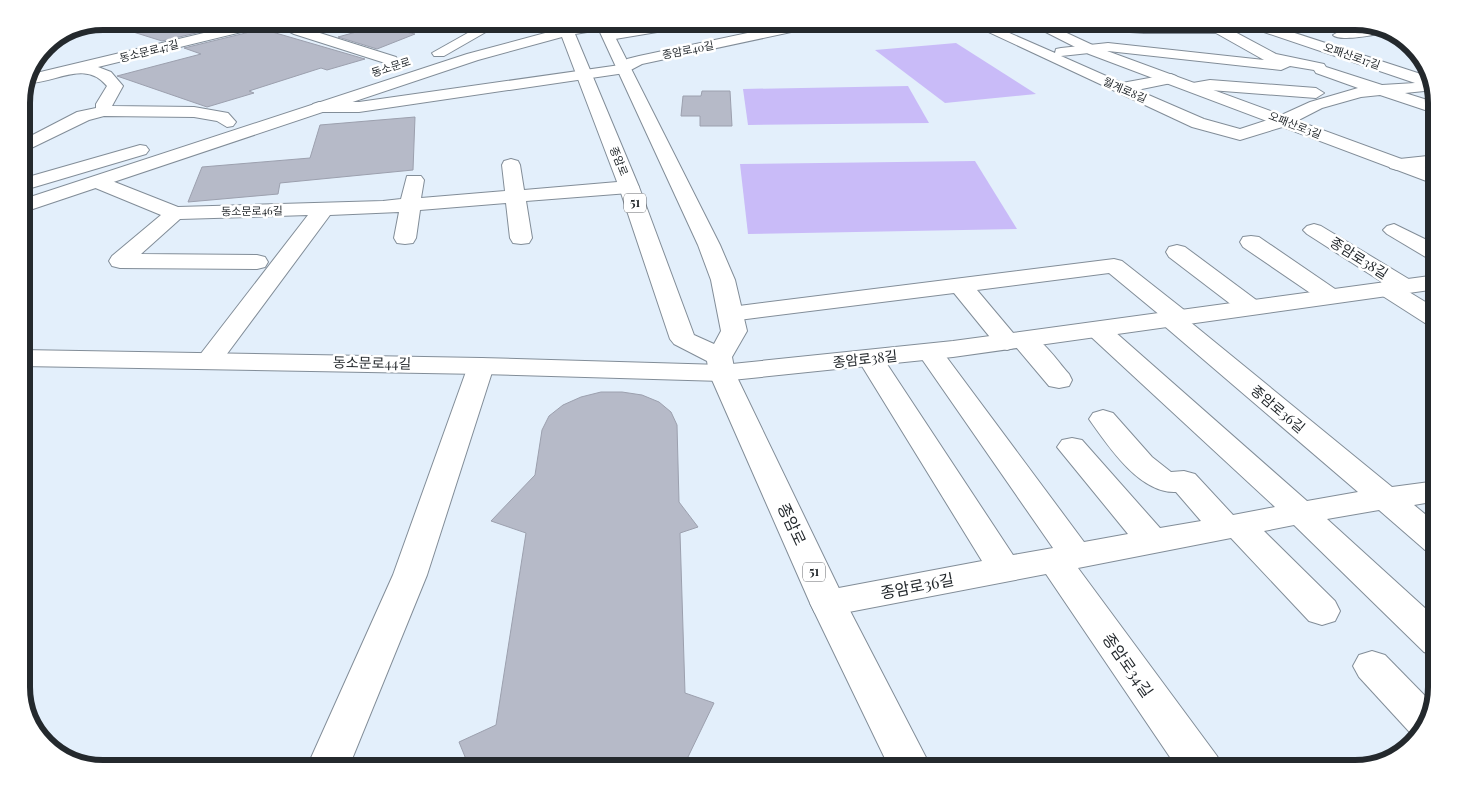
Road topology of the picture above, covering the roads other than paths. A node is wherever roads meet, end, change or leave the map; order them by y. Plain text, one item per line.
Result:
1 (235, 30) edge
2 (296, 30) edge
3 (495, 30) edge
4 (546, 30) edge
5 (565, 30) edge
6 (605, 30) edge
7 (787, 30) edge
8 (991, 30) edge
9 (1048, 30) edge
10 (1240, 30) edge
11 (1269, 30) edge
12 (1283, 30) edge
13 (1359, 30) edge
14 (1276, 31) junction
15 (1060, 36) junction
16 (1153, 41) dead end
17 (1368, 44) dead end
18 (1088, 48) junction
19 (1045, 54) junction
20 (421, 58) dead end
21 (1287, 61) junction
22 (453, 64) junction
23 (580, 65) junction
24 (1137, 66) junction
25 (84, 67) junction
26 (624, 69) junction
27 (35, 78) edge
28 (1171, 79) junction
29 (1425, 83) edge
30 (1426, 86) edge
31 (1193, 87) junction
32 (1120, 88) junction
33 (1378, 90) junction
34 (1316, 94) junction
35 (1332, 100) junction
36 (1428, 106) edge
37 (319, 107) junction
38 (104, 111) junction
39 (1283, 121) junction
40 (226, 122) junction
41 (179, 137) dead end
42 (30, 143) edge
43 (160, 143) dead end
44 (1428, 162) edge
45 (511, 164) dead end
46 (1397, 164) junction
47 (1428, 176) edge
48 (414, 180) dead end
49 (30, 182) edge
50 (100, 183) junction
51 (629, 187) junction
52 (515, 196) junction
53 (30, 204) edge
54 (409, 206) junction
55 (323, 210) junction
56 (175, 213) junction
57 (1314, 230) dead end
58 (1394, 230) dead end
59 (405, 238) dead end
60 (520, 238) dead end
61 (1250, 242) dead end
62 (1428, 249) edge
63 (1177, 252) dead end
64 (257, 262) dead end
65 (1428, 283) edge
66 (960, 285) junction
67 (1395, 287) junction
68 (1330, 296) junction
69 (1250, 307) junction
70 (1428, 313) edge
71 (731, 314) junction
72 (1175, 318) junction
73 (1097, 329) junction
74 (1015, 340) junction
75 (930, 352) junction
76 (30, 358) edge
77 (870, 358) junction
78 (209, 360) junction
79 (721, 365) junction
80 (481, 366) junction
81 (1059, 380) dead end
82 (1103, 419) dead end
83 (1072, 447) dead end
84 (1141, 464) junction
85 (1094, 473) junction
86 (1428, 492) edge
87 (1384, 499) junction
88 (1301, 514) junction
89 (1232, 526) junction
90 (1428, 535) edge
91 (1153, 542) junction
92 (1065, 558) junction
93 (1006, 570) junction
94 (828, 603) junction
95 (1322, 611) dead end
96 (1428, 634) edge
97 (1372, 666) dead end
98 (1420, 718) edge
99 (330, 760) edge
100 (906, 760) edge
101 (1196, 760) edge

1 - 25 street, 동소문로47길
2 - 40 street, 동소문로
3 - 20 street, 동소문로
4 - 22 street, 동소문로
5 - 23 street, 종암로 / 51
6 - 26 street
7 - 26 street, 종암로40길
8 - 19 street, 월계로8길
9 - 15 street, 오패산로3길
10 - 21 street, 오패산로17길
11 - 14 street, 오패산로17길
12 - 14 street
13 - 17 street
14 - 29 street, 오패산로17길
15 - 16 street, 오패산로3길
15 - 18 street, 오패산로3길
18 - 19 street, 오패산로3길
18 - 21 street, 오패산로3길
18 - 24 street, 오패산로3길
19 - 32 street, 월계로8길
21 - 33 street, 오패산로17길
22 - 23 street
22 - 37 street, 동소문로
23 - 26 street, 종암로40길
23 - 37 street, 동소문로
23 - 51 street, 종암로 / 51
24 - 28 street, 오패산로3길
24 - 34 street, 오패산로3길
25 - 27 street, 동소문로47길
25 - 38 street
26 - 71 street
28 - 31 street, 오패산로3길
28 - 32 street, 오패산로3길
30 - 33 street, 오패산로17길
31 - 34 street, 오패산로3길
31 - 39 street, 오패산로3길
32 - 39 street, 월계로8길
33 - 35 street, 오패산로17길
33 - 36 street, 오패산로17길
34 - 35 street, 오패산로3길
35 - 39 street, 오패산로17길
37 - 50 street, 동소문로
38 - 40 street
38 - 42 street
39 - 46 street, 오패산로3길
40 - 41 street, 동소문로
43 - 49 street
44 - 46 street, 오패산로3길
45 - 52 street
46 - 47 street, 오패산로3길
48 - 54 street
50 - 53 street, 동소문로
50 - 56 street, 동소문로46길
51 - 52 street, 동소문로46길
51 - 79 street, 종암로 / 51
52 - 54 street, 동소문로46길
52 - 60 street
54 - 55 street, 동소문로46길
54 - 59 street
55 - 56 street, 동소문로46길
55 - 78 street
56 - 64 street
57 - 67 street, 종암로38길
58 - 62 street
61 - 68 street
63 - 69 street
65 - 67 street, 종암로38길
66 - 71 street
66 - 72 street
66 - 74 street
67 - 68 street, 종암로38길
67 - 70 street
68 - 69 street, 종암로38길
69 - 72 street, 종암로38길
71 - 79 street
72 - 73 street, 종암로38길
72 - 87 street, 종암로36길
73 - 74 street, 종암로38길
73 - 88 street
74 - 75 street, 종암로38길
74 - 81 street
75 - 77 street, 종암로38길
75 - 92 street
76 - 78 street, 동소문로44길
77 - 79 street, 종암로38길
77 - 93 street
78 - 80 street, 동소문로44길
79 - 80 street, 동소문로44길
79 - 94 street, 종암로 / 51
80 - 99 street
82 - 84 street
83 - 85 street
84 - 85 street
84 - 89 street
85 - 91 street
86 - 87 street, 종암로36길
87 - 88 street, 종암로36길
87 - 90 street
88 - 89 street, 종암로36길
88 - 96 street
89 - 91 street, 종암로36길
89 - 95 street
91 - 92 street, 종암로36길
92 - 93 street, 종암로36길
92 - 101 street, 종암로34길
93 - 94 street, 종암로36길
94 - 100 street, 종암로 / 51
97 - 98 street

